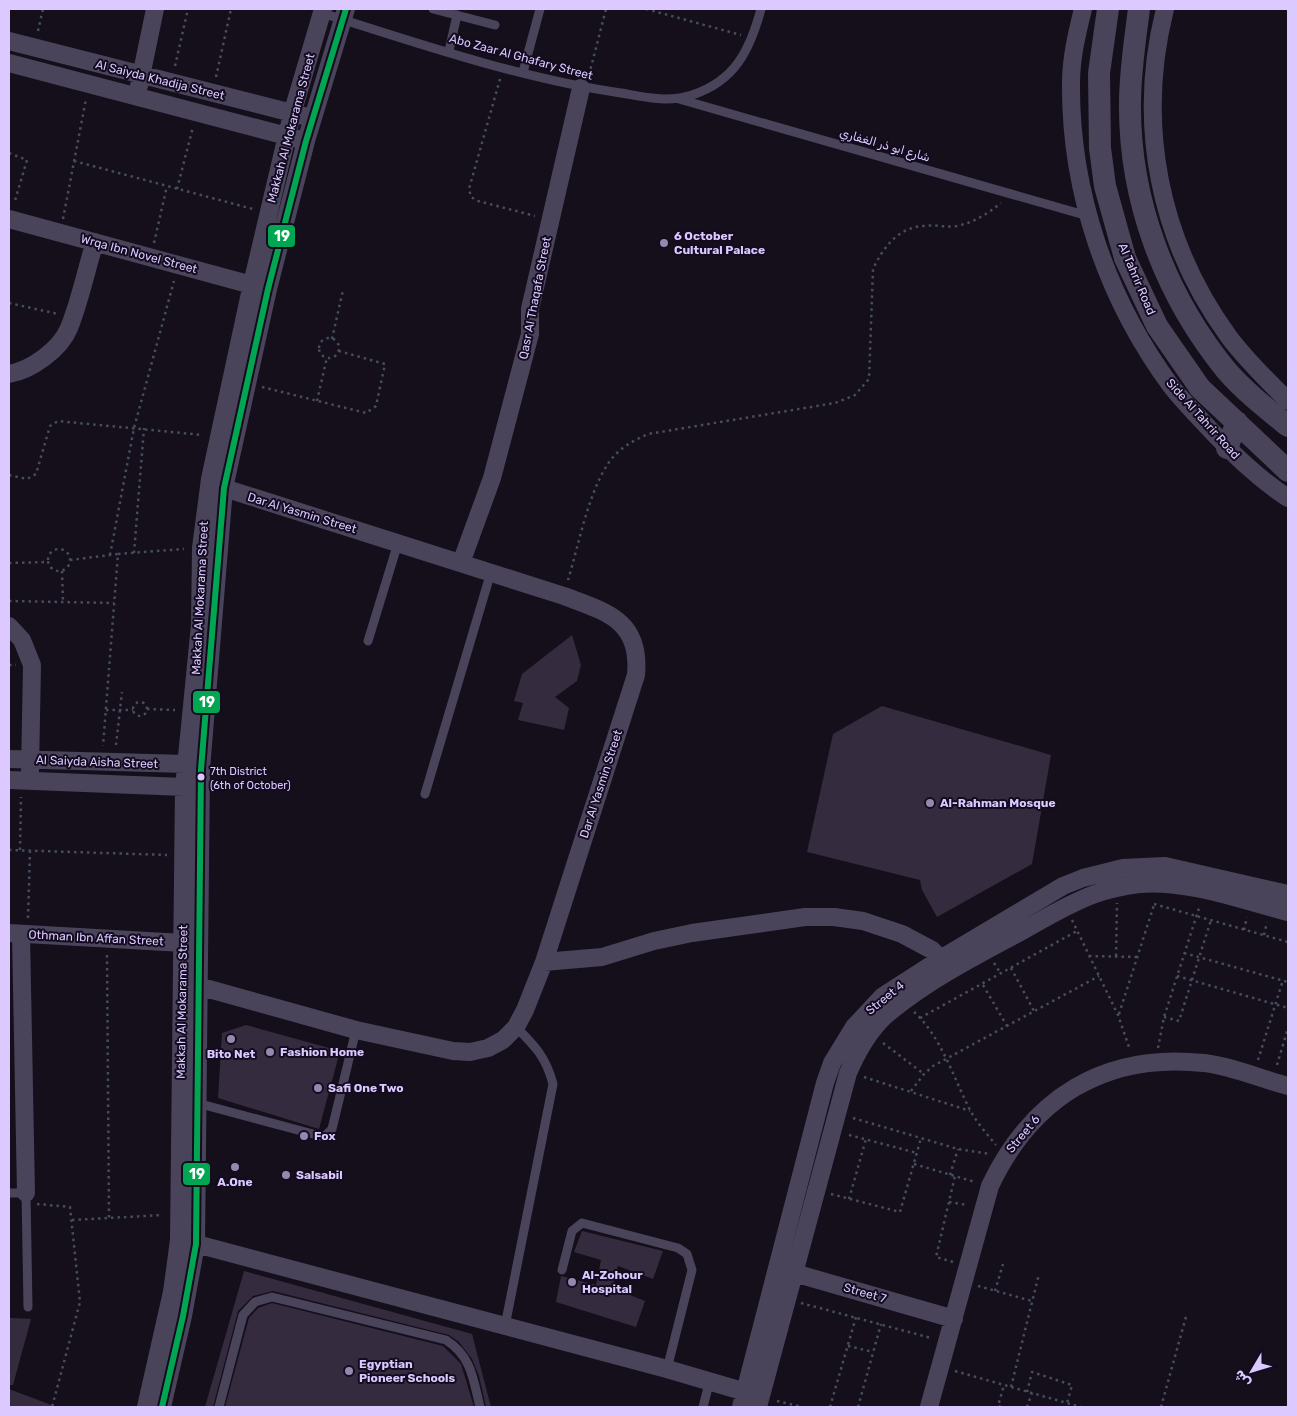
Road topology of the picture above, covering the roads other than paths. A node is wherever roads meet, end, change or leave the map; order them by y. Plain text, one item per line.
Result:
1 (155, 9) edge
2 (433, 9) edge
3 (540, 9) edge
4 (761, 9) edge
5 (1083, 9) edge
6 (1108, 9) edge
7 (1139, 9) edge
8 (1165, 9) edge
9 (322, 11) edge
10 (345, 14) edge
11 (457, 15) junction
12 (495, 25) dead end
13 (9, 40) edge
14 (448, 51) junction
15 (9, 63) edge
16 (523, 72) junction
17 (142, 74) junction
18 (584, 88) junction
19 (138, 96) junction
20 (676, 99) junction
21 (292, 114) junction
22 (312, 118) junction
23 (288, 136) junction
24 (306, 141) junction
25 (1088, 216) junction
26 (9, 219) edge
27 (95, 242) junction
28 (260, 287) junction
29 (9, 374) edge
30 (1288, 401) edge
31 (1237, 422) junction
32 (1288, 426) edge
33 (1227, 448) junction
34 (1288, 471) edge
35 (224, 488) junction
36 (1288, 498) edge
37 (398, 543) junction
38 (462, 563) junction
39 (491, 572) junction
40 (9, 626) edge
41 (368, 640) dead end
42 (9, 759) edge
43 (30, 760) junction
44 (186, 764) junction
45 (20, 781) edge
46 (184, 786) junction
47 (425, 794) dead end
48 (1288, 894) edge
49 (1288, 912) edge
50 (19, 934) edge
51 (183, 943) junction
52 (544, 962) junction
53 (946, 964) junction
54 (198, 986) junction
55 (516, 1027) junction
56 (356, 1030) junction
57 (16, 1076) edge
58 (1280, 1084) edge
59 (197, 1103) junction
60 (21, 1196) edge
61 (187, 1242) junction
62 (776, 1268) junction
63 (562, 1270) dead end
64 (795, 1273) junction
65 (28, 1307) dead end
66 (954, 1319) junction
67 (504, 1326) junction
68 (667, 1369) junction
69 (710, 1380) junction
70 (751, 1401) edge
71 (146, 1407) edge
72 (162, 1407) edge
73 (219, 1407) edge
74 (480, 1407) edge
75 (703, 1407) edge
76 (930, 1407) edge

1 - 17 street
2 - 11 lane
3 - 16 lane
4 - 20 lane, Abo Zaar Al Ghafary Street
5 - 25 street, Side Al Tahrir Road
6 - 31 street, Al Tahrir Road
7 - 32 street
8 - 30 street
9 - 10 lane, Abo Zaar Al Ghafary Street
9 - 21 street, Makkah Al Mokarama Street
10 - 14 lane, Abo Zaar Al Ghafary Street
10 - 22 street, Makkah Al Mokarama Street
11 - 12 lane
11 - 14 lane
13 - 17 street, Al Saiyda Khadija Street
14 - 16 lane, Abo Zaar Al Ghafary Street
15 - 19 street, Al Saiyda Khadija Street
16 - 18 lane, Abo Zaar Al Ghafary Street
17 - 19 street
17 - 21 street, Al Saiyda Khadija Street
18 - 20 lane, Abo Zaar Al Ghafary Street
18 - 38 street, Qasr Al Thaqafa Street
19 - 23 street, Al Saiyda Khadija Street
20 - 25 lane, شارع ابو ذر الغفاري
21 - 22 street, Al Saiyda Khadija Street
21 - 23 street, Makkah Al Mokarama Street
22 - 24 street, Makkah Al Mokarama Street
23 - 24 street, Al Saiyda Khadija Street
23 - 28 street, Makkah Al Mokarama Street
24 - 28 street, Makkah Al Mokarama Street
25 - 33 street, Side Al Tahrir Road
26 - 27 street, Wrqa Ibn Novel Street
27 - 28 street, Wrqa Ibn Novel Street
27 - 29 street
28 - 35 street, Makkah Al Mokarama Street
28 - 44 street, Makkah Al Mokarama Street
31 - 33 street
31 - 34 street, Al Tahrir Road
33 - 36 street, Side Al Tahrir Road
35 - 37 street, Dar Al Yasmin Street
35 - 54 street, Makkah Al Mokarama Street
37 - 38 street, Dar Al Yasmin Street
37 - 41 lane
38 - 39 street, Dar Al Yasmin Street
39 - 47 lane
39 - 52 street, Dar Al Yasmin Street
40 - 43 street
42 - 43 street, Al Saiyda Aisha Street
43 - 44 street, Al Saiyda Aisha Street
43 - 45 street
44 - 46 street, Makkah Al Mokarama Street
45 - 46 street, Al Saiyda Aisha Street
46 - 51 street, Makkah Al Mokarama Street
48 - 53 street, Street 4
49 - 53 street, Street 4
50 - 51 street, Othman Ibn Affan Street
50 - 57 street
51 - 61 street, Makkah Al Mokarama Street
52 - 53 street
52 - 55 street, Dar Al Yasmin Street
53 - 62 street, Street 4
53 - 64 street, Street 4
54 - 56 street, Dar Al Yasmin Street
54 - 59 street, Makkah Al Mokarama Street
55 - 56 street, Dar Al Yasmin Street
55 - 67 lane
56 - 59 lane
57 - 60 street
58 - 66 street, Street 6
59 - 61 street, Makkah Al Mokarama Street
60 - 65 lane
61 - 67 street
61 - 71 street, Makkah Al Mokarama Street
61 - 72 street, Makkah Al Mokarama Street
62 - 64 street, Street 7
62 - 70 street, Street 4
63 - 68 lane
64 - 66 street, Street 7
64 - 70 street, Street 4
66 - 76 street, Street 6
67 - 68 street
68 - 69 street
69 - 70 street
69 - 75 lane
73 - 74 lane

